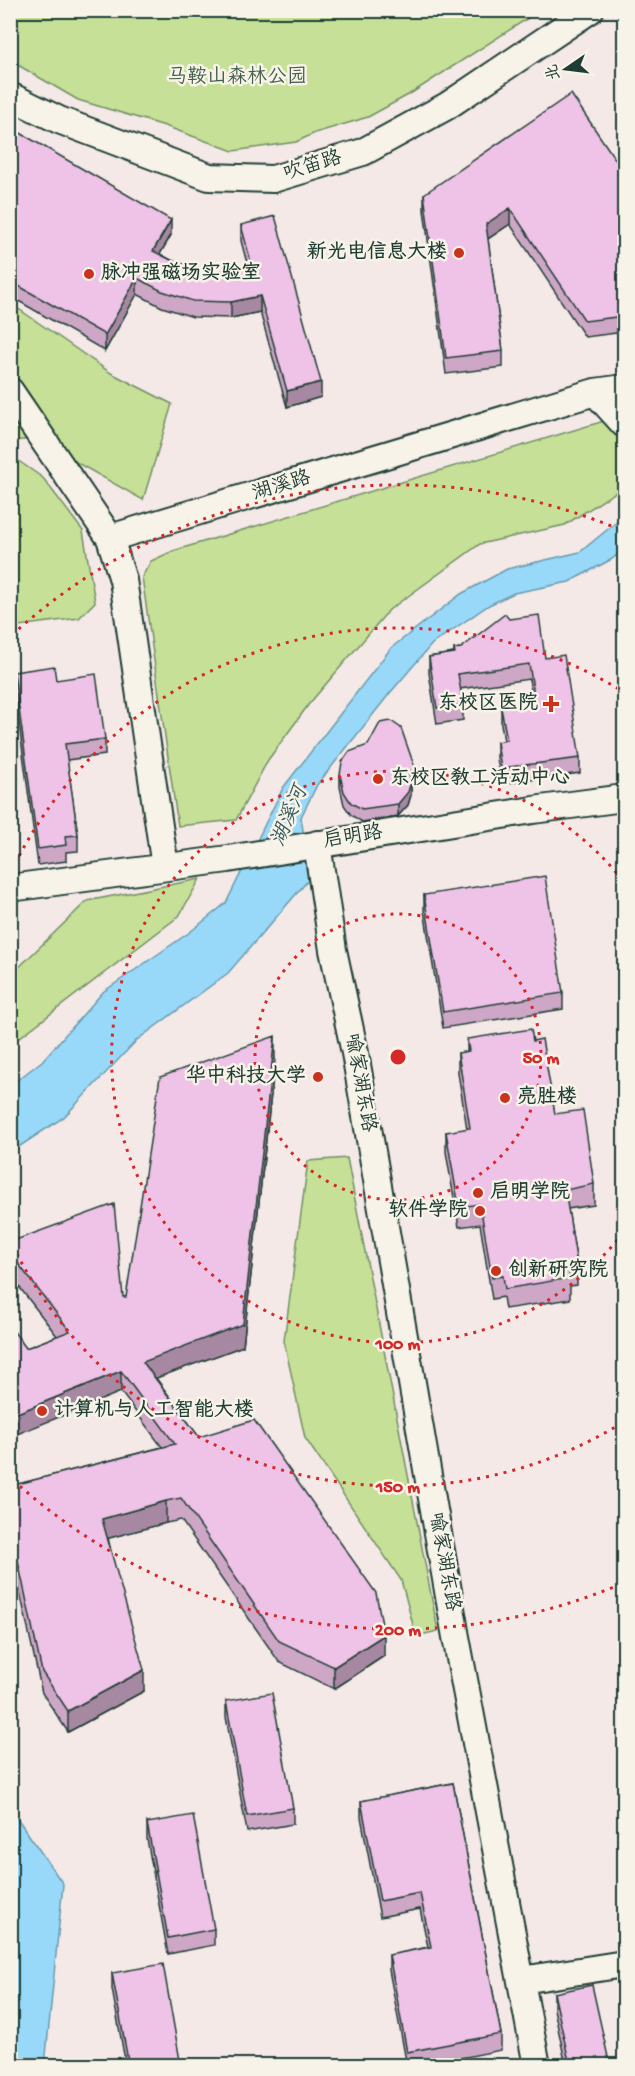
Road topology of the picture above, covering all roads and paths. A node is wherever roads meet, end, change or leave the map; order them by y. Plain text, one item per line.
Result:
1 (590, 10) edge
2 (10, 96) edge
3 (624, 388) edge
4 (10, 391) edge
5 (595, 392) junction
6 (624, 424) edge
7 (110, 538) junction
8 (624, 798) edge
9 (316, 844) junction
10 (165, 867) junction
11 (10, 888) edge
12 (624, 1964) edge
13 (522, 1980) junction
14 (537, 2066) edge

1 - 2 street, 吹笛路
3 - 5 street, 湖溪路
4 - 7 street
5 - 6 street
5 - 7 street, 湖溪路
7 - 10 street
8 - 9 street, 启明路
9 - 10 street, 启明路
9 - 13 street, 喻家湖东路
10 - 11 street, 启明路
12 - 13 street
13 - 14 street, 喻家湖东路

